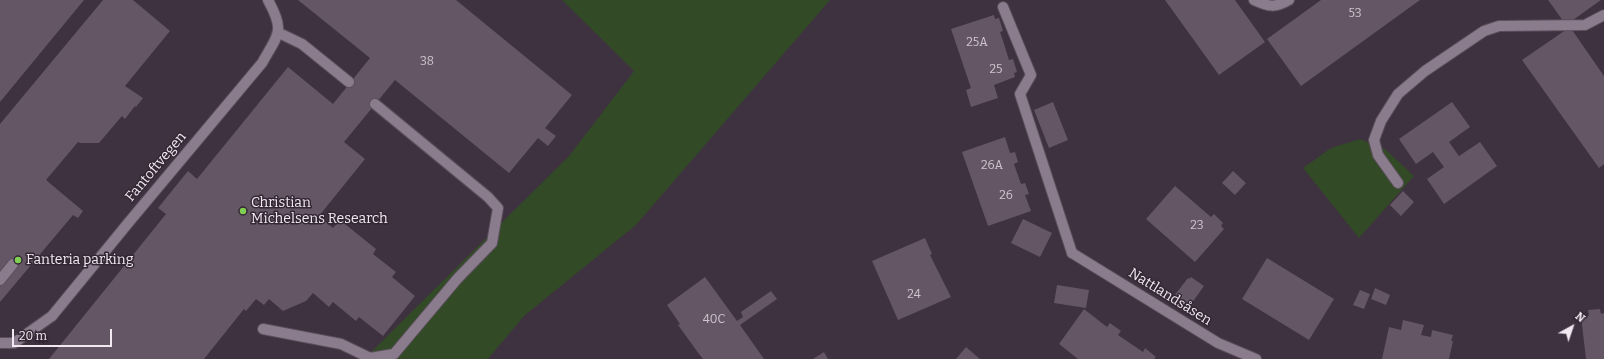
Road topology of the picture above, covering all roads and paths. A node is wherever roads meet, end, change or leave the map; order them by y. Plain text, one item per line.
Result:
1 (268, 0) edge
2 (1254, 0) edge
3 (1289, 0) edge
4 (1003, 7) dead end
5 (1604, 15) edge
6 (278, 33) junction
7 (349, 82) dead end
8 (375, 104) dead end
9 (1398, 183) dead end
10 (13, 264) dead end
11 (0, 280) edge
12 (263, 329) dead end
13 (0, 343) edge
14 (395, 356) edge
15 (1256, 359) edge

1 - 6 street
2 - 3 street
4 - 15 street, Nattlandsåsen
5 - 9 street
6 - 7 street
6 - 13 street, Fantoftvegen
8 - 14 street
10 - 11 street
12 - 14 street

